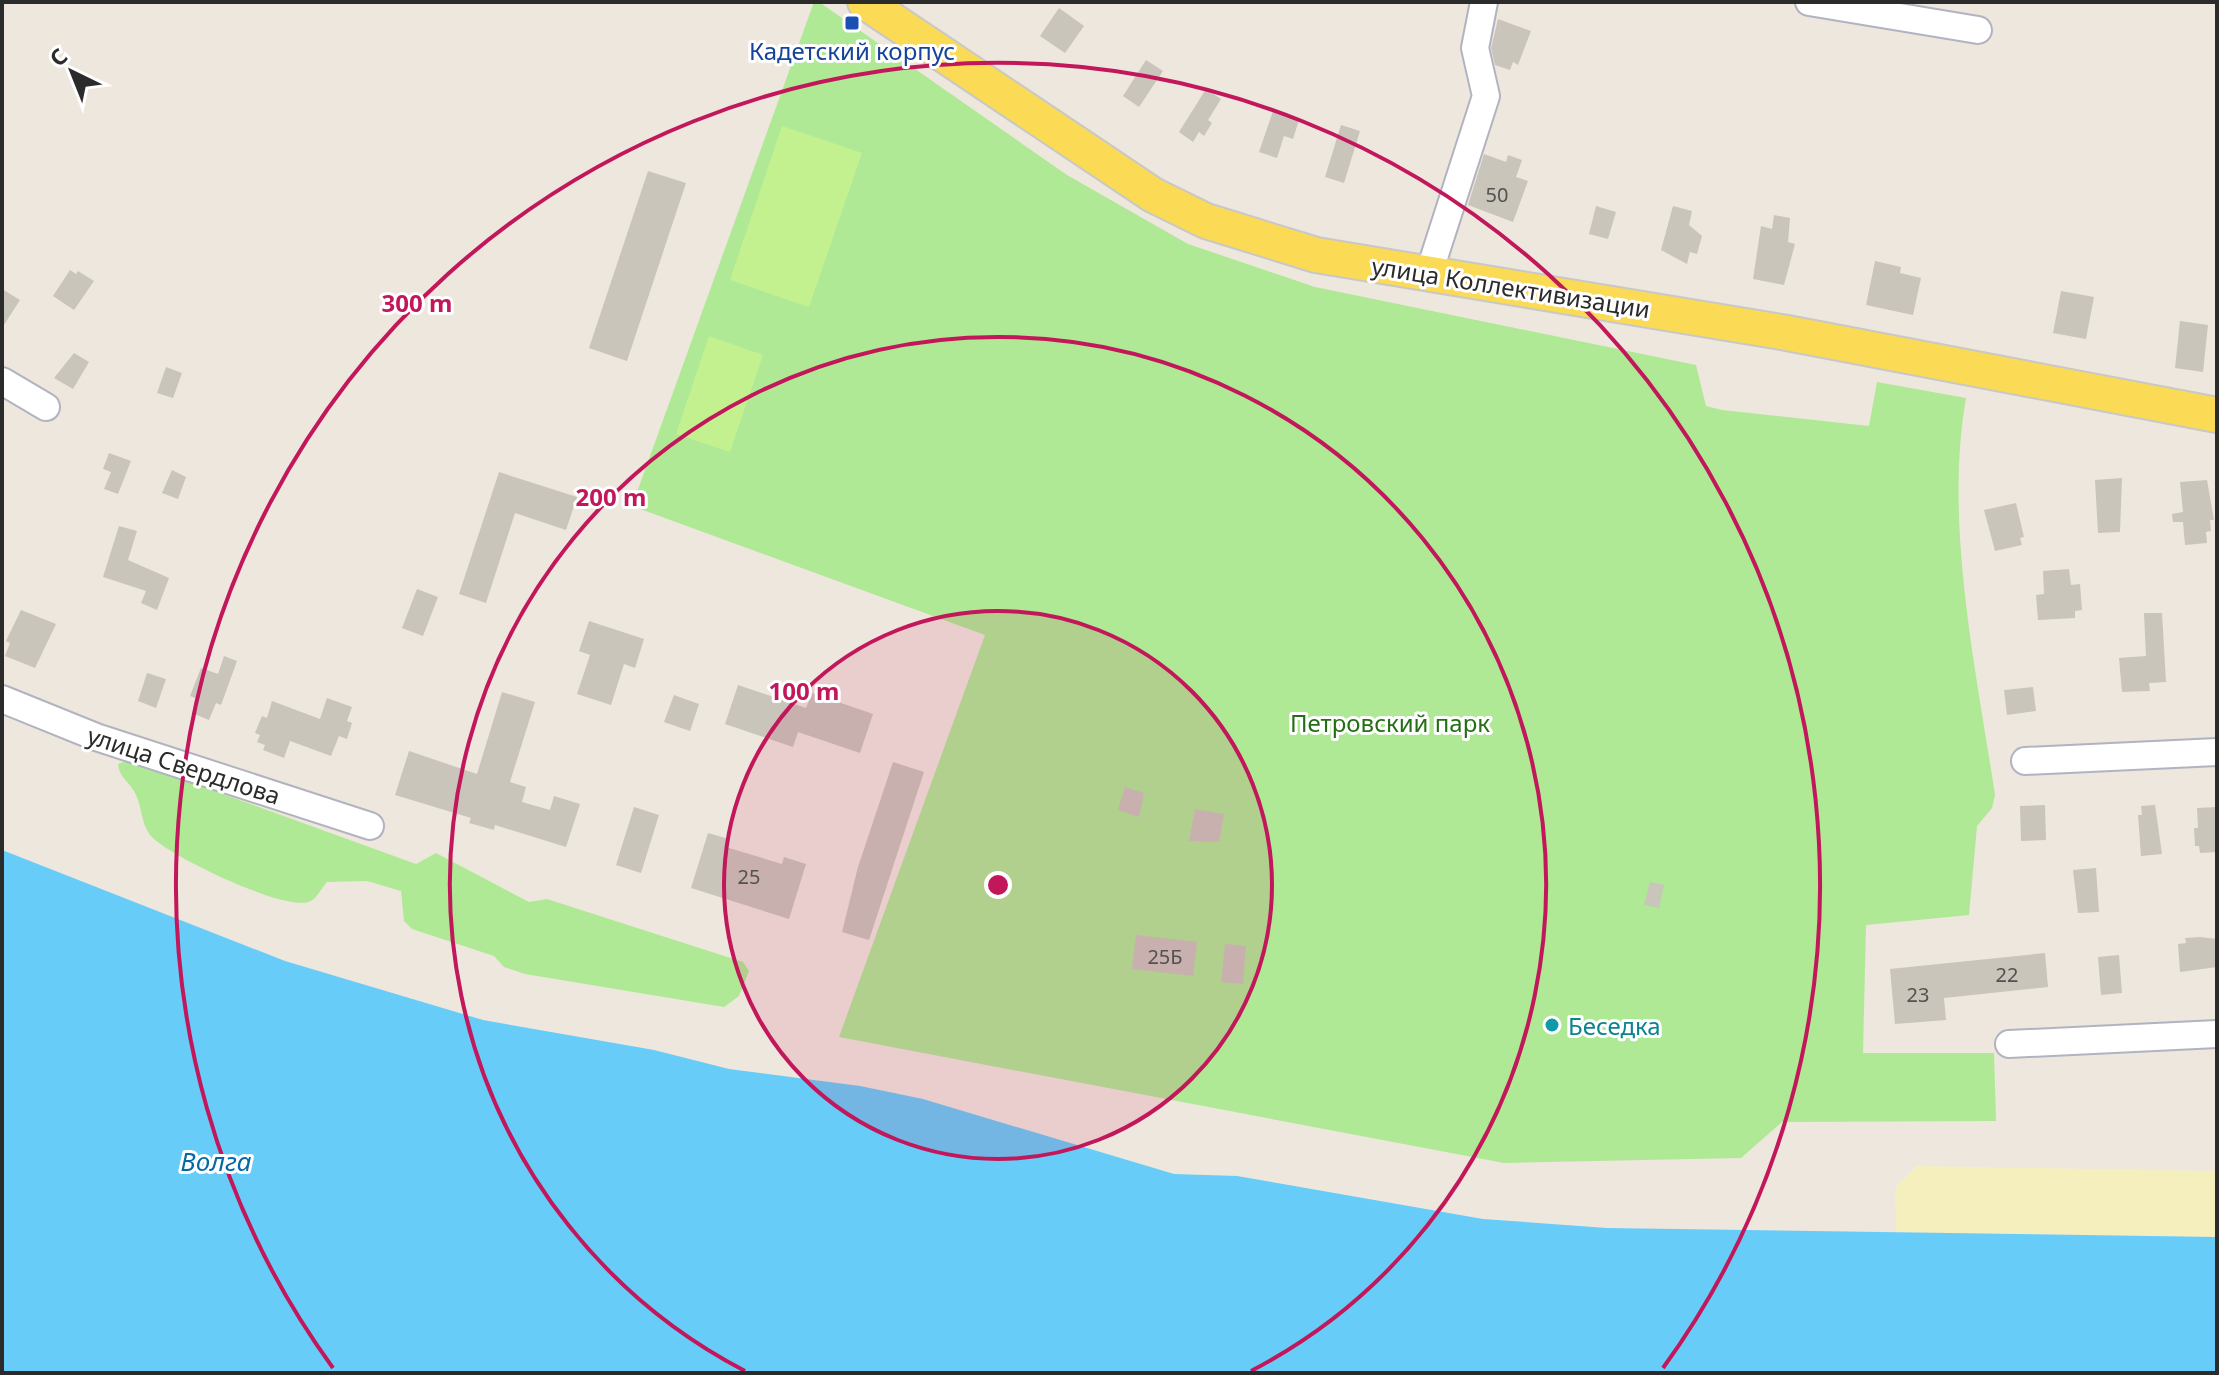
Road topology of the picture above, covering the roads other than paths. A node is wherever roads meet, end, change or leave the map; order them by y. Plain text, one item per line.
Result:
1 (865, 2) edge
2 (1484, 2) edge
3 (1809, 2) edge
4 (1978, 30) dead end
5 (1429, 273) junction
6 (2, 381) edge
7 (46, 407) dead end
8 (2217, 415) edge
9 (2, 699) edge
10 (2217, 752) edge
11 (2025, 761) dead end
12 (370, 826) dead end
13 (2217, 1034) edge
14 (2009, 1044) dead end

1 - 5 main road, улица Коллективизации
2 - 5 street
3 - 4 street
5 - 8 main road, улица Коллективизации
6 - 7 street
9 - 12 street, улица Свердлова
10 - 11 street
13 - 14 street

